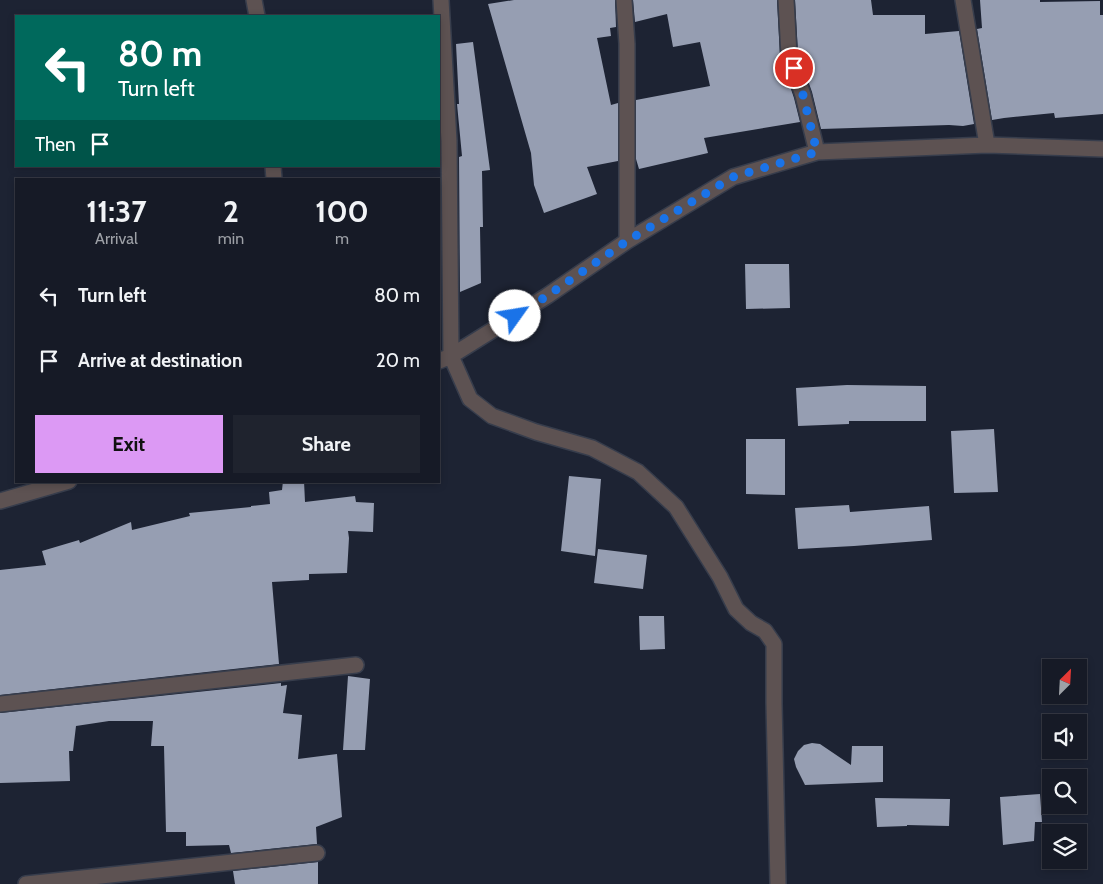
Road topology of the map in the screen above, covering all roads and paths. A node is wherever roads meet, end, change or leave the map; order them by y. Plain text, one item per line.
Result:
1 (254, 0) edge
2 (441, 0) edge
3 (624, 0) edge
4 (786, 0) edge
5 (963, 0) edge
6 (257, 15) edge
7 (987, 145) junction
8 (1103, 149) edge
9 (817, 152) junction
10 (627, 241) junction
11 (445, 359) edge
12 (62, 483) edge
13 (0, 501) edge
14 (356, 665) dead end
15 (0, 704) edge
16 (317, 852) dead end
17 (26, 884) edge
18 (778, 884) edge

1 - 6 street
2 - 11 street
3 - 10 street
4 - 9 street
5 - 7 street
7 - 8 street
7 - 9 street
9 - 10 street
10 - 11 street
11 - 18 street
12 - 13 street
14 - 15 street
16 - 17 street

